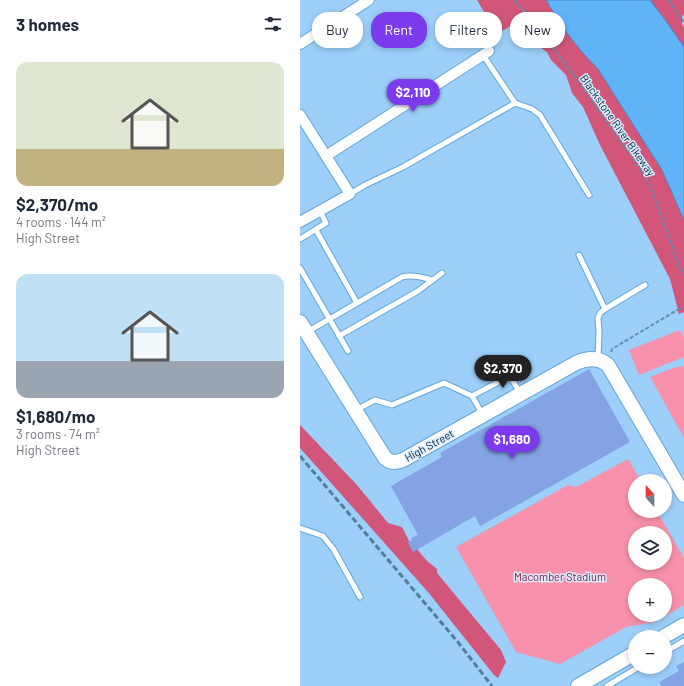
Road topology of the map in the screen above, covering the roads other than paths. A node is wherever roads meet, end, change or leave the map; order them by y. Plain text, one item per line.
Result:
1 (369, 0) edge
2 (300, 44) edge
3 (486, 53) joint
4 (515, 103) junction
5 (300, 115) edge
6 (326, 156) junction
7 (350, 194) junction
8 (589, 196) dead end
9 (320, 211) junction
10 (300, 222) edge
11 (316, 230) junction
12 (300, 239) edge
13 (580, 254) dead end
14 (300, 268) edge
15 (442, 273) dead end
16 (433, 280) junction
17 (645, 285) dead end
18 (357, 303) junction
19 (606, 309) junction
20 (330, 319) junction
21 (303, 327) edge
22 (339, 336) junction
23 (348, 350) dead end
24 (601, 361) junction
25 (521, 394) junction
26 (472, 396) junction
27 (355, 410) junction
28 (483, 415) junction
29 (684, 495) edge
30 (300, 528) edge
31 (360, 596) dead end
32 (684, 625) edge
33 (672, 632) edge
34 (684, 641) edge
35 (672, 648) edge
36 (628, 657) edge
37 (628, 674) edge
38 (578, 686) edge
39 (607, 686) edge

1 - 2 street
3 - 4 lane
3 - 6 street
4 - 7 lane
4 - 8 lane
5 - 6 street
6 - 7 street
7 - 9 street
9 - 10 street
9 - 11 lane
11 - 12 lane
11 - 18 lane
13 - 19 lane
14 - 20 lane
15 - 16 lane
16 - 18 lane
16 - 22 lane
17 - 19 lane
18 - 20 lane
19 - 24 lane
20 - 21 lane
20 - 22 lane
21 - 27 street, High Street
22 - 23 lane
24 - 25 street, High Street
24 - 29 street
25 - 26 lane
25 - 28 street, High Street
26 - 27 lane
26 - 28 lane
27 - 28 street, High Street
30 - 31 lane
32 - 33 street
34 - 35 lane
36 - 38 street
37 - 39 lane

